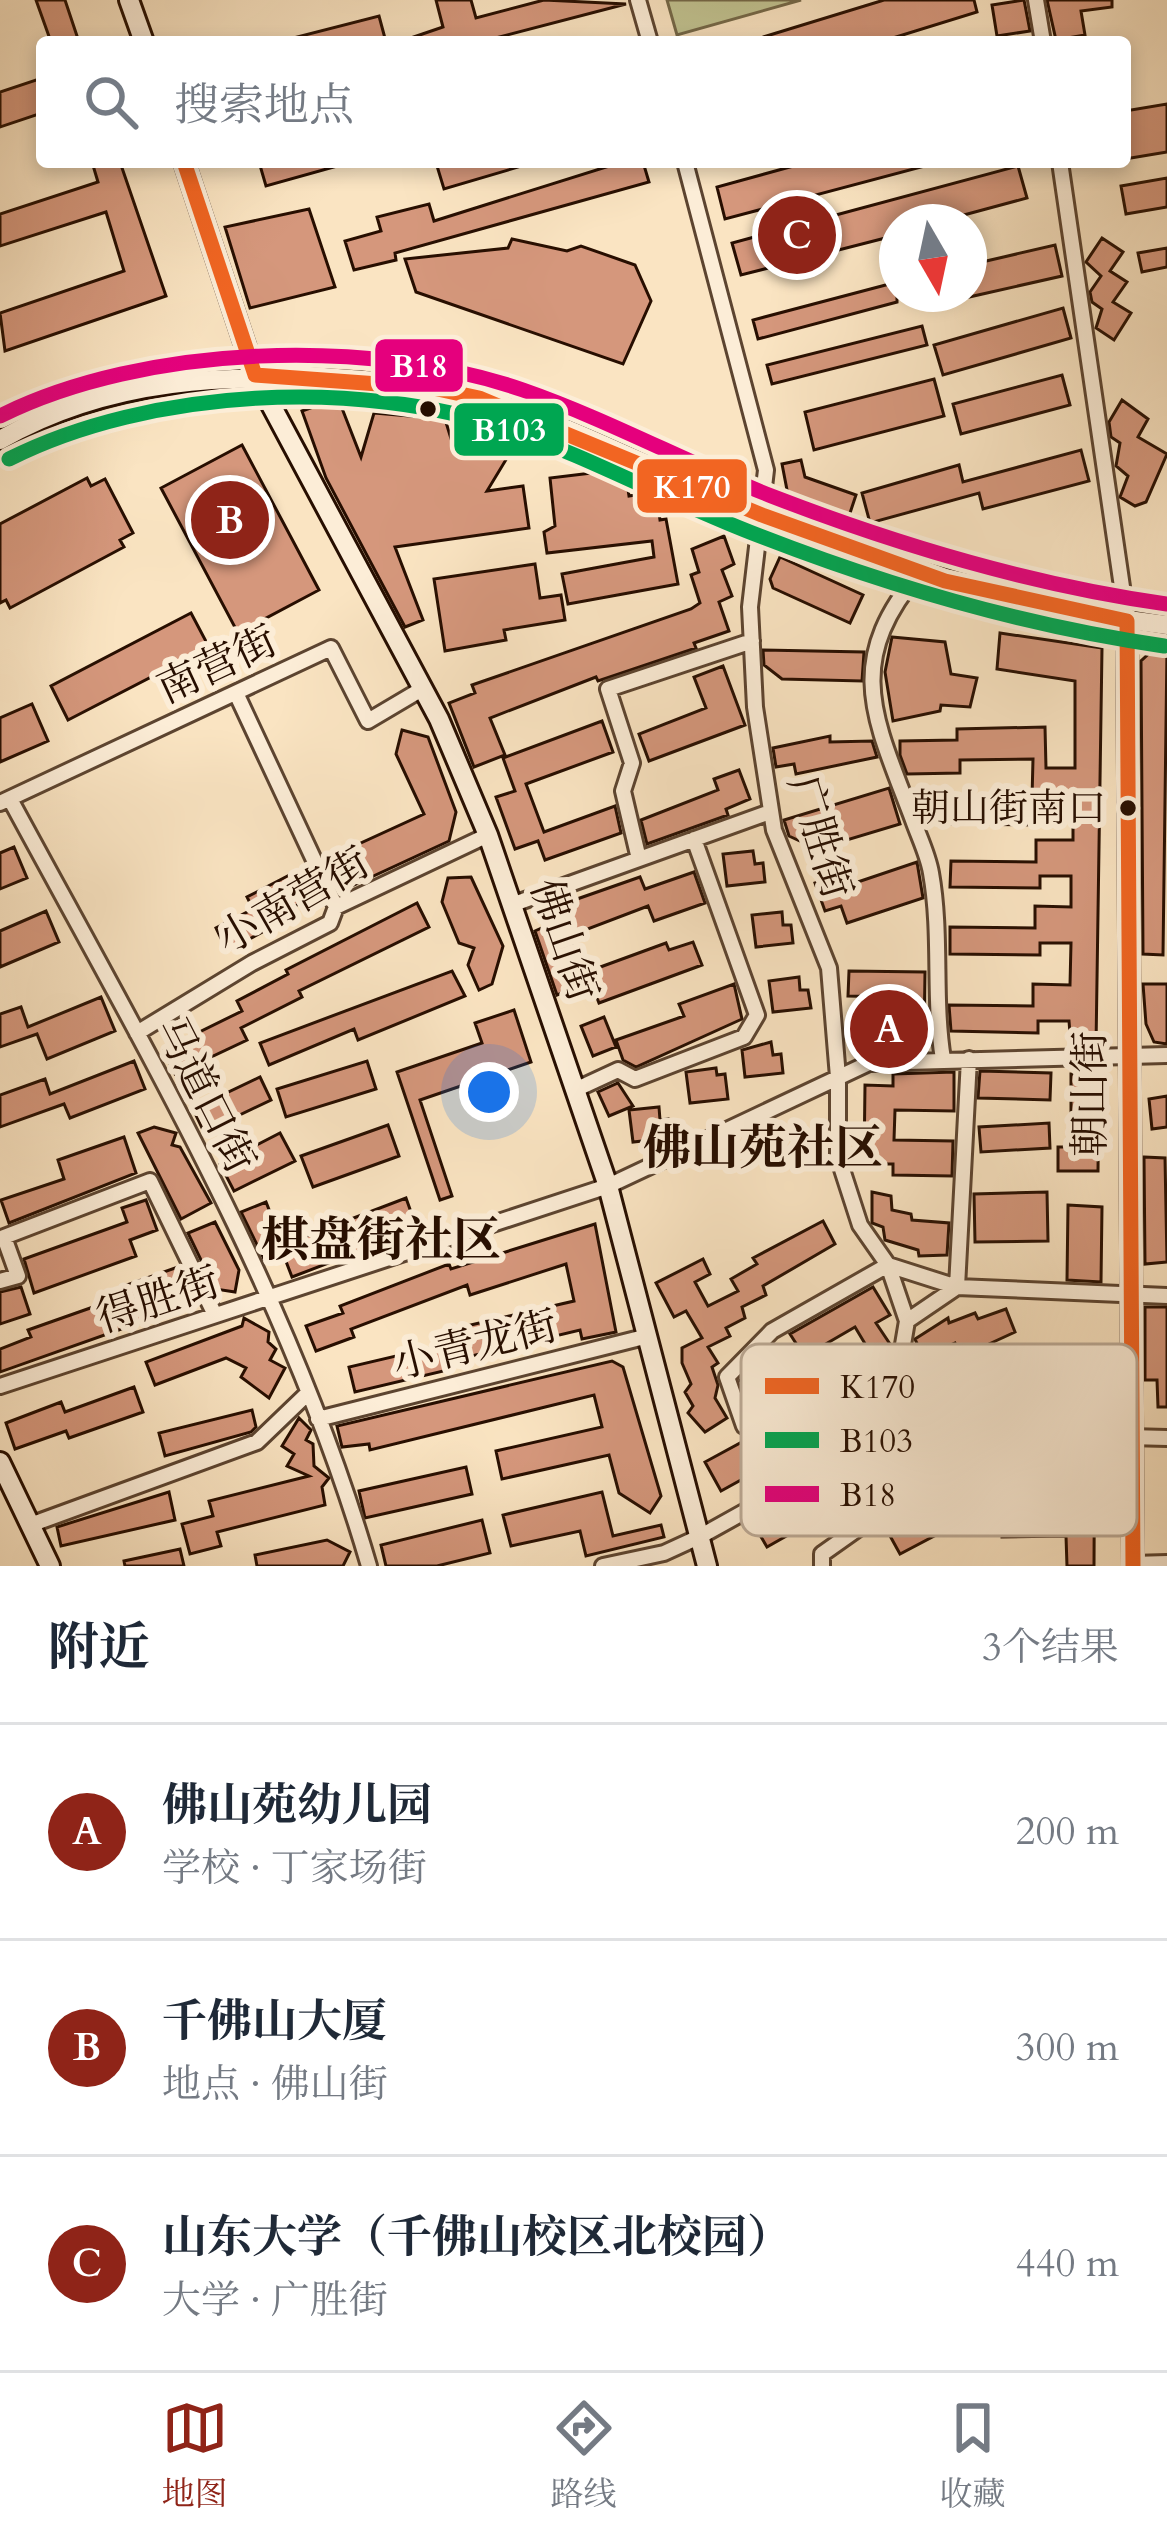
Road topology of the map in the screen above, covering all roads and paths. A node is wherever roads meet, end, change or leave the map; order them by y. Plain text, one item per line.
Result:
1 (129, 0) edge
2 (638, 0) edge
3 (1036, 0) edge
4 (142, 36) edge
5 (648, 36) edge
6 (1041, 36) edge
7 (186, 168) edge
8 (688, 168) edge
9 (1061, 168) edge
10 (255, 375) junction
11 (1, 437) edge
12 (763, 505) junction
13 (920, 572) junction
14 (1126, 611) junction
15 (1167, 625) edge
16 (752, 641) junction
17 (422, 689) junction
18 (236, 693) junction
19 (5, 801) edge
20 (770, 812) junction
21 (488, 835) junction
22 (694, 839) junction
23 (639, 859) junction
24 (514, 904) junction
25 (336, 907) junction
26 (136, 1033) junction
27 (1167, 1055) edge
28 (1126, 1058) junction
29 (944, 1059) junction
30 (968, 1059) junction
31 (838, 1077) junction
32 (577, 1089) junction
33 (608, 1186) junction
34 (888, 1265) junction
35 (0, 1281) edge
36 (957, 1287) junction
37 (1127, 1294) junction
38 (1167, 1296) edge
39 (270, 1301) junction
40 (215, 1316) junction
41 (907, 1321) junction
42 (648, 1336) junction
43 (759, 1344) edge
44 (903, 1344) edge
45 (1128, 1344) edge
46 (741, 1363) edge
47 (0, 1386) edge
48 (308, 1393) junction
49 (741, 1417) edge
50 (318, 1419) junction
51 (1137, 1437) edge
52 (1167, 1438) edge
53 (0, 1462) edge
54 (741, 1514) edge
55 (30, 1525) junction
56 (701, 1536) junction
57 (847, 1536) edge
58 (1167, 1563) edge
59 (1132, 1565) edge
60 (50, 1566) edge
61 (369, 1566) edge
62 (603, 1566) edge
63 (707, 1566) edge
64 (822, 1566) edge

1 - 4 street
2 - 5 street
3 - 6 street
7 - 10 street, 佛山街
8 - 12 street, 广胜街
9 - 14 street
10 - 11 street
10 - 12 street
10 - 17 street, 佛山街
12 - 13 street
12 - 16 street, 广胜街
13 - 14 street
13 - 29 street
14 - 15 street
14 - 28 street, 朝山街
16 - 20 street, 广胜街
16 - 23 street
17 - 18 street, 南营街
17 - 21 street, 佛山街
18 - 19 street, 南营街
18 - 25 street
19 - 26 street, 马道口街
20 - 22 street
20 - 31 street, 广胜街
21 - 24 street, 佛山街
21 - 25 street, 小南营街
22 - 23 street
22 - 32 street
23 - 24 street
24 - 32 street, 佛山街
25 - 26 street, 小南营街
26 - 39 street, 马道口街
27 - 28 street, 得胜街
28 - 30 street, 得胜街
28 - 37 street, 朝山街
29 - 30 street, 得胜街
29 - 31 street, 得胜街
30 - 36 street
31 - 33 street, 得胜街
31 - 34 street, 广胜街
32 - 33 street, 佛山街
33 - 39 street, 得胜街
33 - 42 street, 佛山街
34 - 36 street
34 - 41 street, 广胜街
34 - 43 street
35 - 40 street, 马道口街
36 - 37 street
36 - 41 street
37 - 38 street
37 - 45 street, 朝山街
39 - 40 street, 得胜街
39 - 48 street, 马道口街
40 - 47 street, 得胜街
41 - 44 street
42 - 50 street, 小青龙街
42 - 56 street, 佛山街
46 - 49 street
48 - 50 street, 马道口街
48 - 55 street
50 - 61 street, 马道口街
51 - 52 street
53 - 55 street
54 - 56 street
55 - 60 street
56 - 62 street
56 - 63 street, 佛山街
57 - 64 street
58 - 59 street

